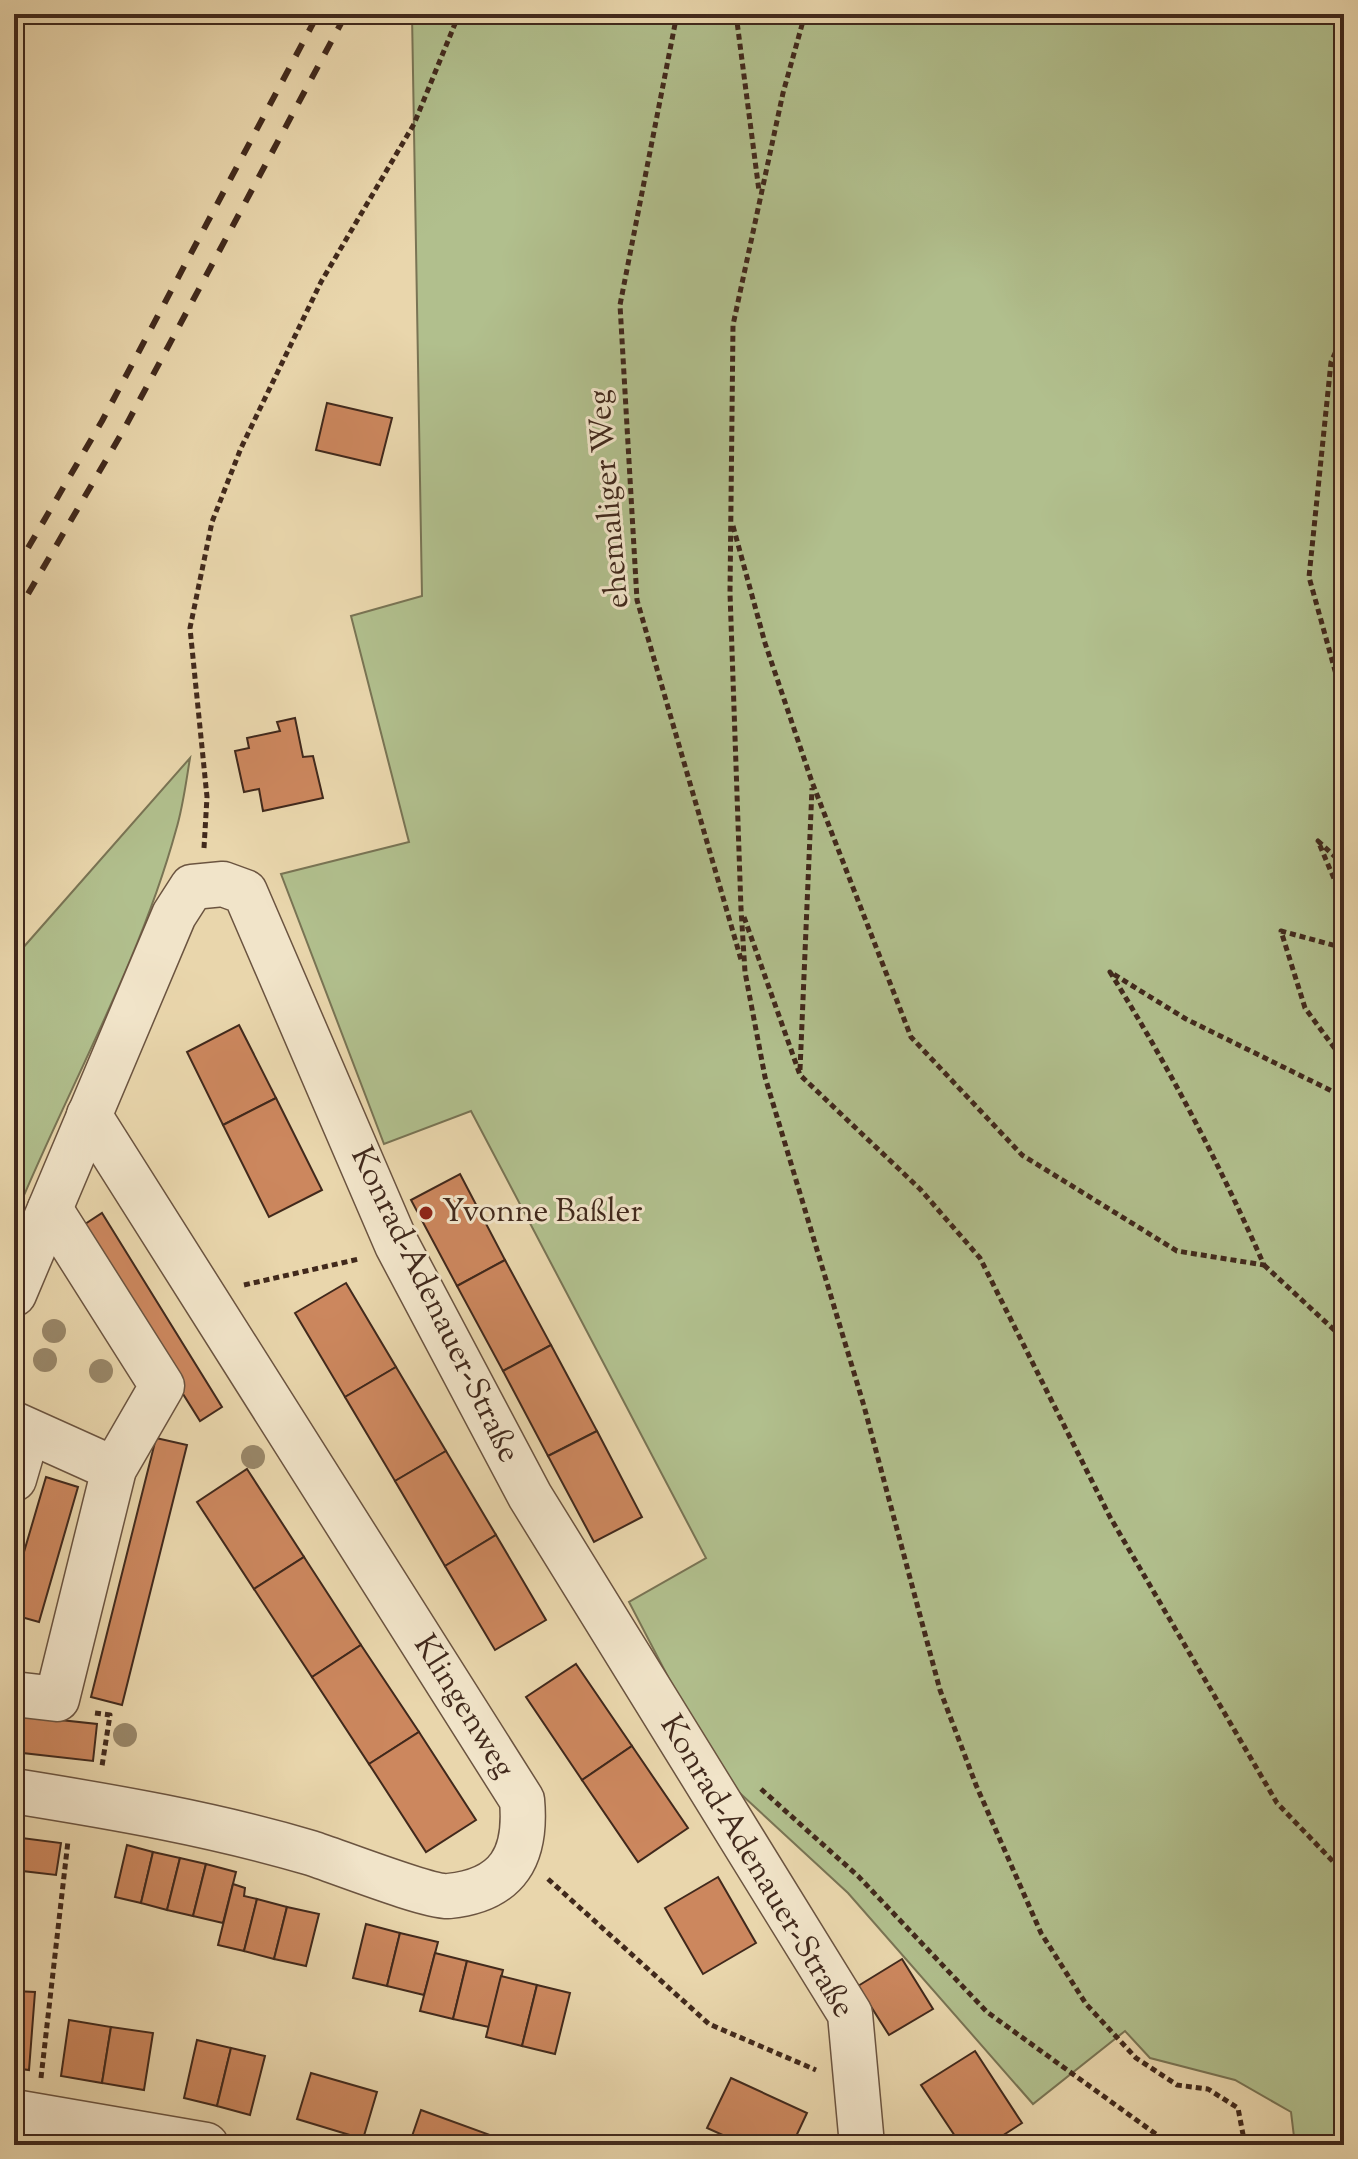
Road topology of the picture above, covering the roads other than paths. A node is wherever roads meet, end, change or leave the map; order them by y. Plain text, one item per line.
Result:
1 (89, 1115) junction
2 (50, 1209) junction
3 (14, 1294) edge
4 (21, 1428) edge
5 (114, 1469) junction
6 (14, 1479) edge
7 (14, 1694) edge
8 (14, 1791) edge
9 (14, 2112) edge
10 (206, 2145) edge
11 (862, 2145) edge

1 - 2 street
1 - 8 street, Klingenweg
1 - 11 street, Konrad-Adenauer-Straße
2 - 3 street
2 - 5 street
4 - 5 street
4 - 6 street
5 - 7 street
9 - 10 street

